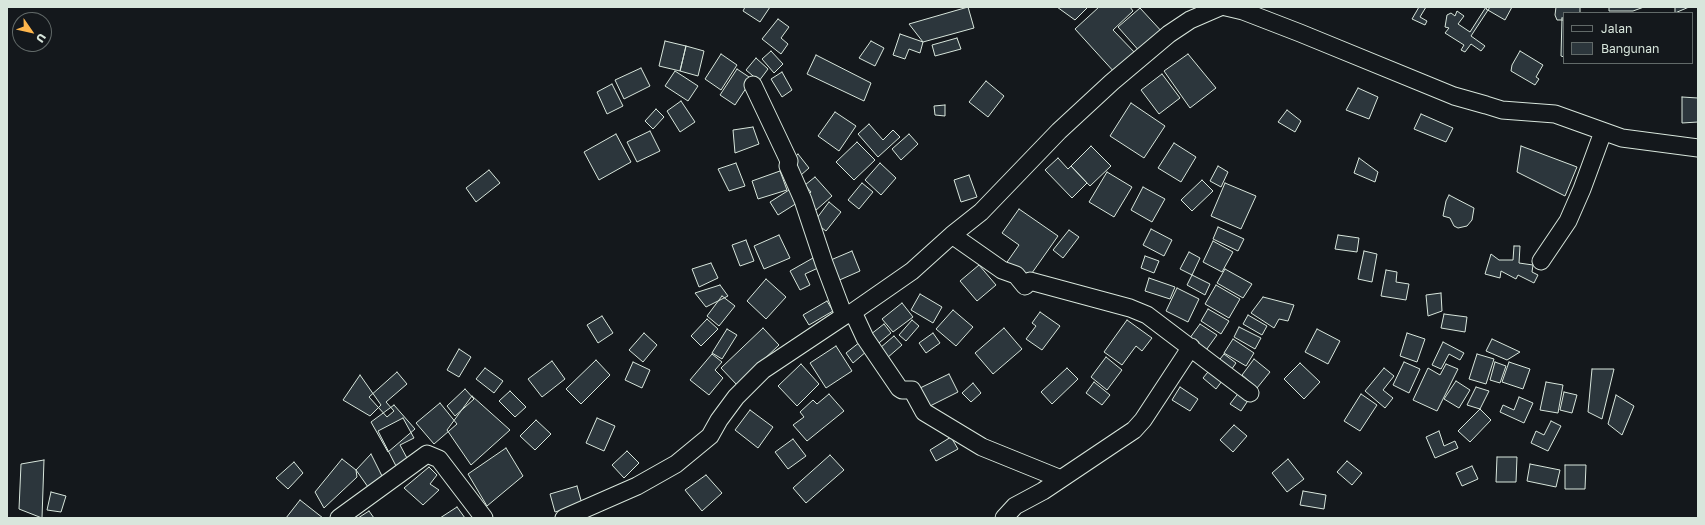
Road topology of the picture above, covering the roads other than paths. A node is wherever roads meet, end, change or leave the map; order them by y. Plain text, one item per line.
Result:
1 (1220, 7) edge
2 (1226, 7) edge
3 (1242, 9) edge
4 (753, 85) dead end
5 (1603, 132) junction
6 (1698, 148) edge
7 (952, 235) junction
8 (1540, 261) dead end
9 (849, 314) junction
10 (1191, 347) junction
11 (1250, 393) dead end
12 (1061, 479) junction
13 (339, 518) edge
14 (484, 518) edge
15 (564, 518) edge
16 (1004, 518) edge

1 - 7 street
2 - 3 street
3 - 5 street
4 - 9 street
5 - 6 street
5 - 8 street
7 - 9 street
7 - 10 street
9 - 12 street
9 - 15 street
10 - 11 street
10 - 12 street
12 - 16 street
13 - 14 street

